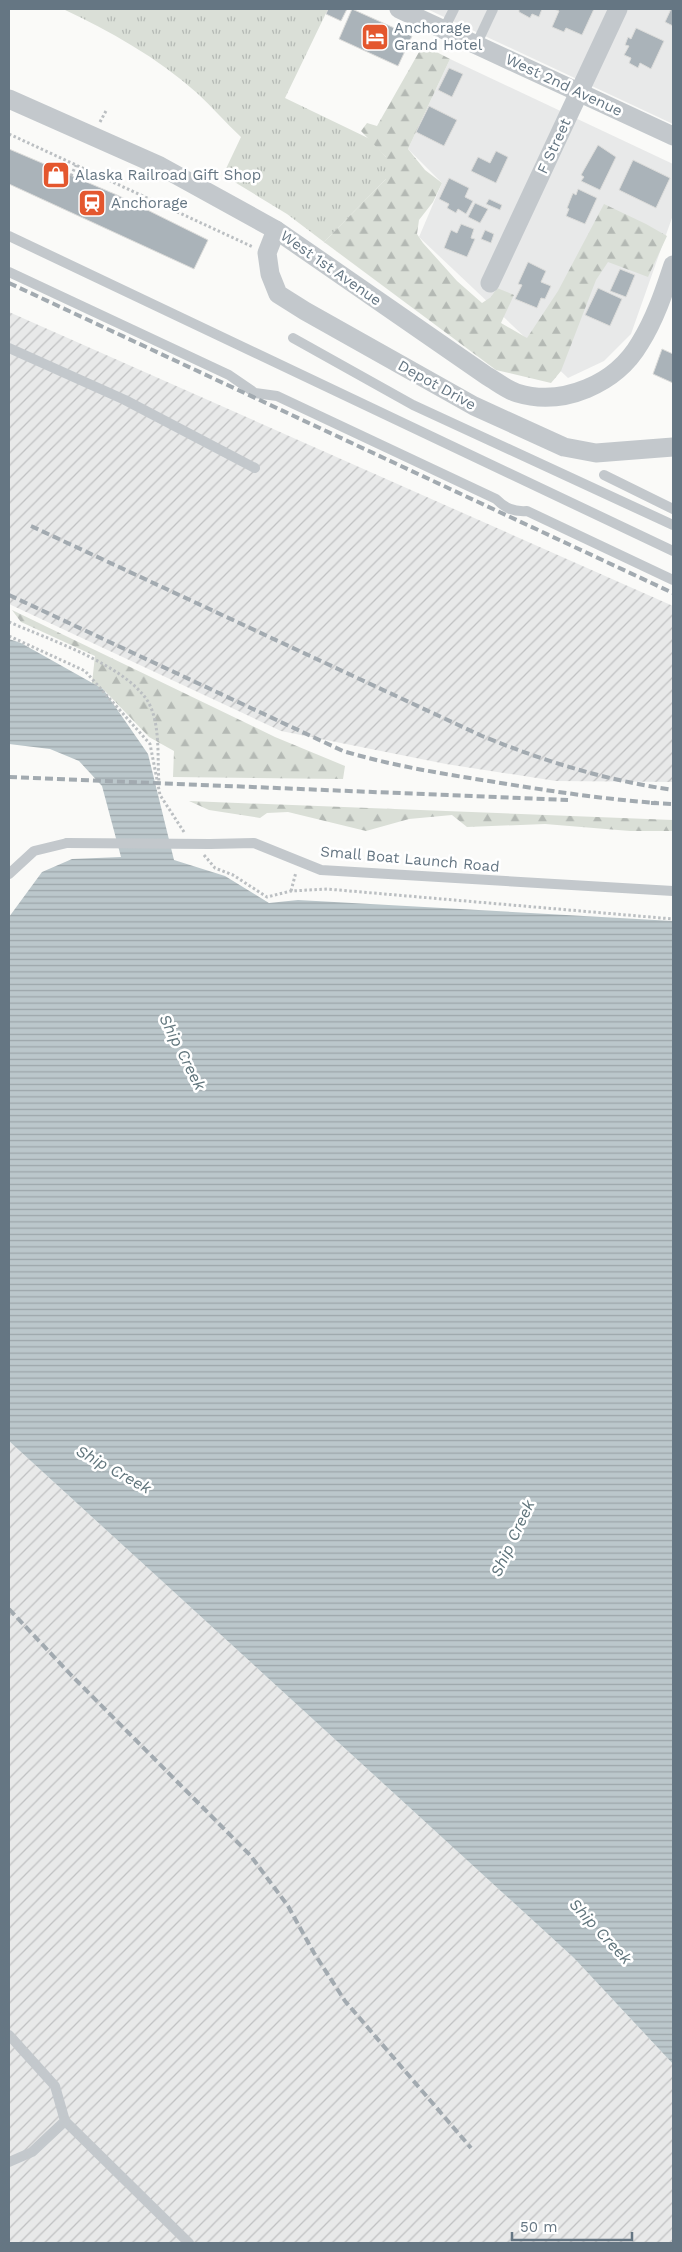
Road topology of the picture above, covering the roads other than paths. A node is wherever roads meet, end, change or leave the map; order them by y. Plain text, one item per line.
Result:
1 (454, 9) edge
2 (493, 9) edge
3 (618, 9) edge
4 (404, 10) edge
5 (444, 29) junction
6 (476, 43) junction
7 (580, 93) junction
8 (9, 99) edge
9 (673, 136) edge
10 (276, 230) junction
11 (9, 236) edge
12 (673, 265) edge
13 (9, 272) edge
14 (490, 283) dead end
15 (293, 338) dead end
16 (9, 348) edge
17 (673, 447) edge
18 (255, 468) dead end
19 (604, 475) dead end
20 (673, 509) edge
21 (673, 525) edge
22 (673, 551) edge
23 (673, 580) edge
24 (9, 874) edge
25 (673, 891) edge
26 (9, 2035) edge
27 (65, 2121) junction
28 (9, 2162) edge
29 (189, 2243) edge

1 - 5 lane
2 - 6 lane
3 - 7 street, F Street
4 - 5 street, West 2nd Avenue
5 - 6 street, West 2nd Avenue
6 - 7 street, West 2nd Avenue
7 - 9 street, West 2nd Avenue
7 - 14 street, F Street
8 - 10 street, West 1st Avenue
10 - 12 street, West 1st Avenue
10 - 17 street, Depot Drive
11 - 22 lane
13 - 23 lane
15 - 21 lane
16 - 18 lane
19 - 20 lane
24 - 25 lane, Small Boat Launch Road, bridge
26 - 27 lane
27 - 28 lane
27 - 29 lane

